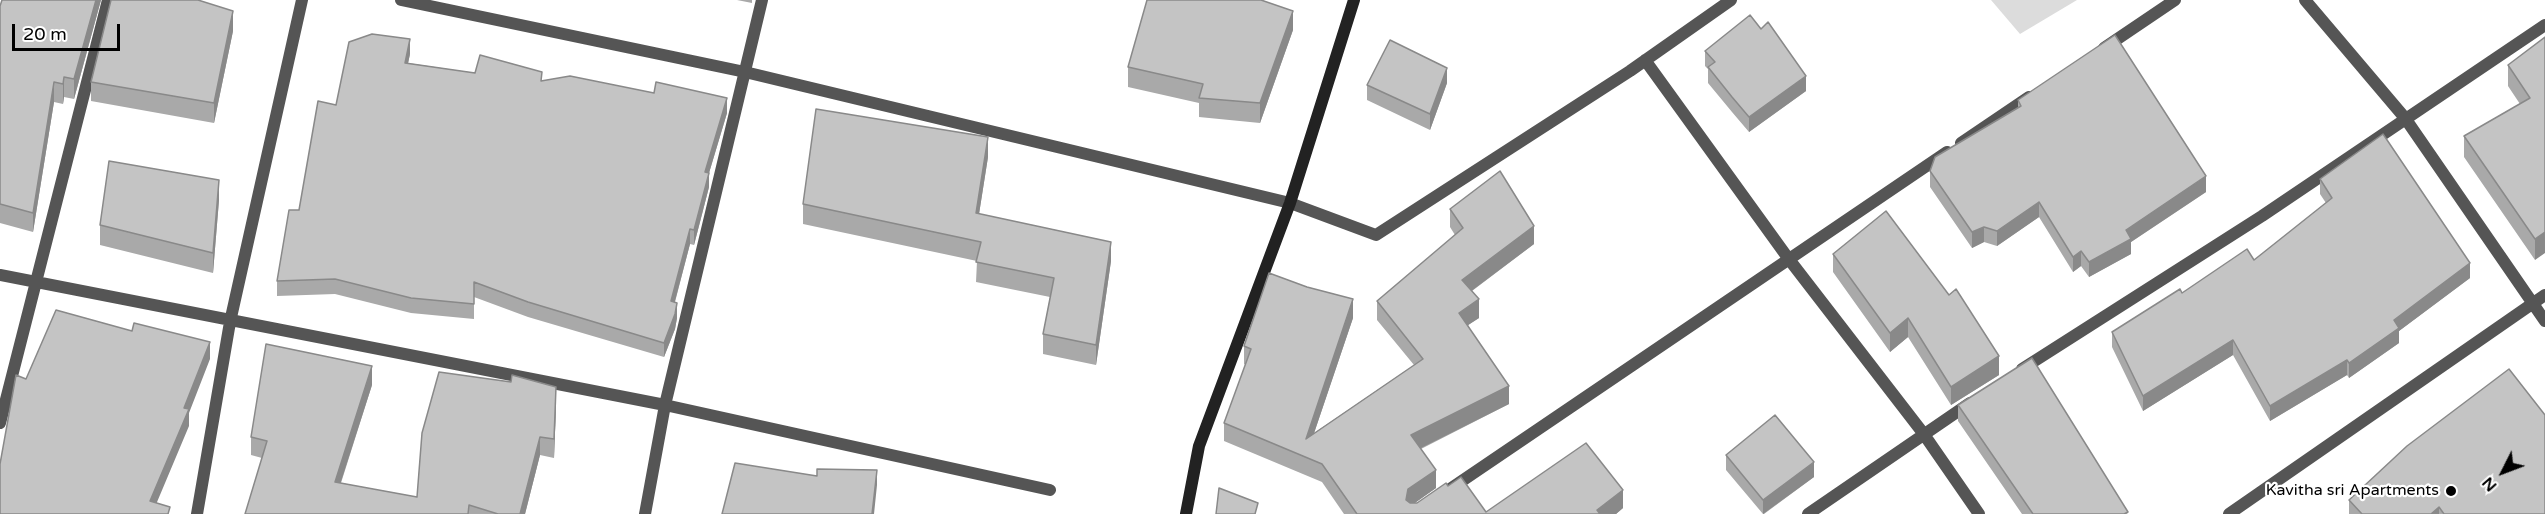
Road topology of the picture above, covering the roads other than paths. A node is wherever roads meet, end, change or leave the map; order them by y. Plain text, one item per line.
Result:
1 (108, 0) edge
2 (302, 0) edge
3 (402, 0) edge
4 (762, 0) edge
5 (1354, 0) edge
6 (1731, 0) edge
7 (2175, 0) edge
8 (2305, 0) edge
9 (2545, 25) edge
10 (2096, 53) edge
11 (1645, 60) junction
12 (746, 72) junction
13 (2036, 93) edge
14 (2405, 118) junction
15 (1290, 203) junction
16 (1788, 258) junction
17 (0, 275) edge
18 (38, 283) junction
19 (2545, 295) edge
20 (2534, 302) junction
21 (2545, 321) edge
22 (230, 322) junction
23 (2008, 378) edge
24 (1979, 397) edge
25 (665, 405) junction
26 (0, 423) edge
27 (1923, 433) junction
28 (1050, 490) dead end
29 (1442, 494) edge
30 (197, 514) edge
31 (645, 514) edge
32 (1186, 514) edge
33 (1808, 514) edge
34 (1979, 514) edge
35 (2229, 514) edge

1 - 18 street
2 - 22 street
3 - 12 street
4 - 12 street
5 - 15 street
6 - 11 street
7 - 10 street
8 - 14 street
9 - 14 street
11 - 15 street
11 - 16 street
12 - 15 street
12 - 25 street
13 - 16 street
14 - 20 street
14 - 23 street
15 - 32 street
16 - 27 street
16 - 29 street
17 - 18 street
18 - 22 street
18 - 26 street
19 - 20 street
20 - 21 street
20 - 35 street
22 - 25 street
22 - 30 street
24 - 27 street
25 - 28 street
25 - 31 street
27 - 33 street
27 - 34 street

